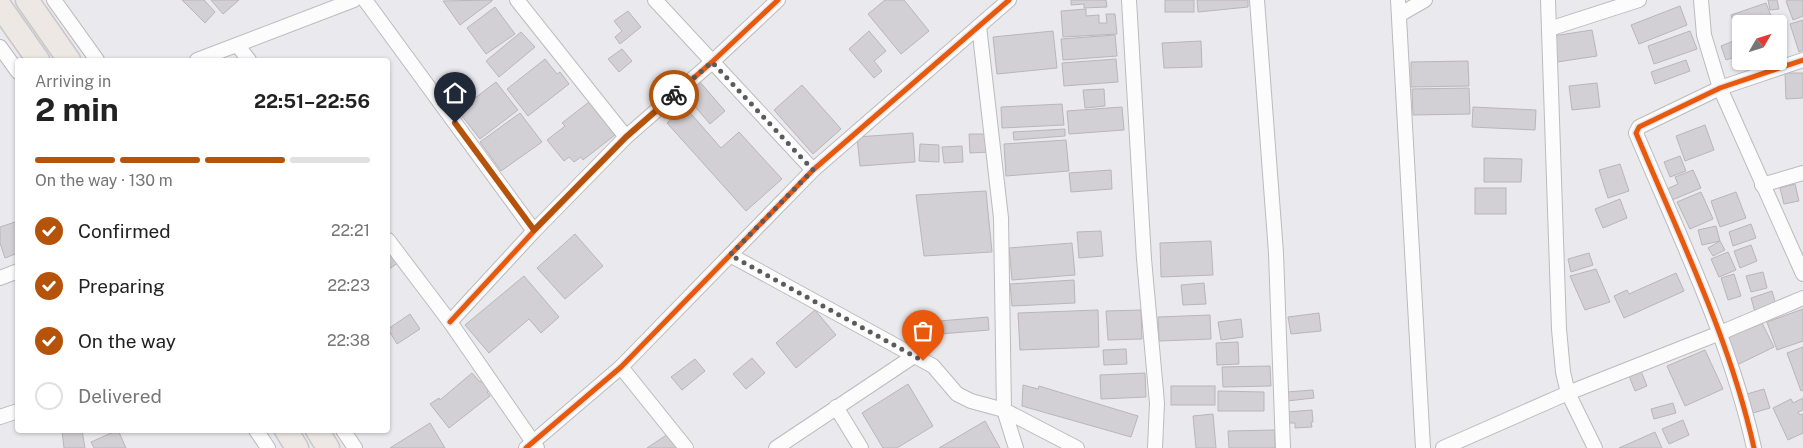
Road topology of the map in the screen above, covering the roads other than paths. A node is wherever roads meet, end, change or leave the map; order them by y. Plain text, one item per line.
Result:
1 (28, 0) edge
2 (54, 0) edge
3 (354, 0) edge
4 (365, 0) edge
5 (517, 0) edge
6 (656, 0) edge
7 (778, 0) edge
8 (1009, 0) edge
9 (1129, 0) edge
10 (1257, 0) edge
11 (1398, 0) edge
12 (1425, 0) edge
13 (1548, 0) edge
14 (1639, 0) edge
15 (1701, 0) edge
16 (0, 6) edge
17 (1399, 15) junction
18 (978, 26) junction
19 (1550, 29) junction
20 (237, 45) junction
21 (0, 47) edge
22 (37, 58) edge
23 (68, 58) edge
24 (96, 58) edge
25 (202, 58) edge
26 (247, 58) edge
27 (1803, 60) edge
28 (712, 62) junction
29 (15, 68) edge
30 (1720, 88) junction
31 (626, 137) junction
32 (813, 170) junction
33 (1803, 173) edge
34 (1762, 185) junction
35 (534, 230) junction
36 (390, 243) edge
37 (730, 255) junction
38 (15, 272) edge
39 (1803, 274) edge
40 (0, 278) edge
41 (1803, 298) edge
42 (450, 322) junction
43 (1720, 333) junction
44 (914, 356) junction
45 (621, 367) junction
46 (1568, 393) junction
47 (836, 407) junction
48 (1004, 410) junction
49 (15, 412) edge
50 (0, 417) edge
51 (257, 433) edge
52 (288, 433) edge
53 (319, 433) edge
54 (345, 433) edge
55 (532, 446) edge
56 (264, 447) edge
57 (298, 448) edge
58 (328, 448) edge
59 (355, 448) edge
60 (686, 448) edge
61 (776, 448) edge
62 (861, 448) edge
63 (1016, 448) edge
64 (1077, 448) edge
65 (1155, 448) edge
66 (1283, 448) edge
67 (1423, 448) edge
68 (1443, 448) edge
69 (1595, 448) edge
70 (1754, 448) edge

1 - 23 highway
2 - 24 street
3 - 20 street
4 - 35 street
5 - 31 street
6 - 28 street
7 - 28 street
8 - 18 street
9 - 65 street
10 - 66 street
11 - 17 street
12 - 17 street
13 - 19 street
14 - 19 street
15 - 30 street
16 - 22 highway
17 - 67 street
18 - 32 street
18 - 48 street
19 - 46 street
20 - 25 street
20 - 26 street
21 - 29 street
27 - 30 street
28 - 31 street
28 - 32 street
30 - 34 street
30 - 43 street
31 - 35 street
32 - 37 street
33 - 34 street
34 - 39 street
35 - 42 street
36 - 42 street
37 - 44 street
37 - 45 street
38 - 40 street
41 - 43 street
42 - 55 street
43 - 46 street
43 - 70 street
44 - 47 street
44 - 48 street
45 - 55 street
45 - 60 street
46 - 68 street
46 - 69 street
47 - 61 street
47 - 62 street
48 - 63 street
48 - 64 street
49 - 50 street
51 - 56 street
52 - 57 highway
53 - 58 highway
54 - 59 street

